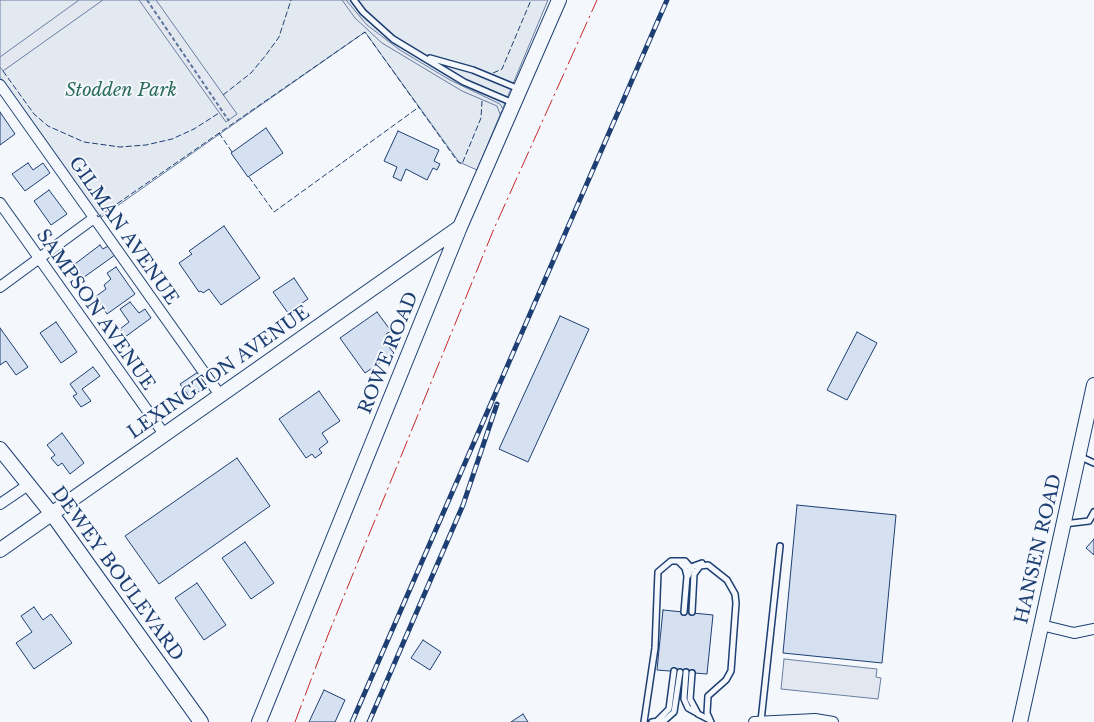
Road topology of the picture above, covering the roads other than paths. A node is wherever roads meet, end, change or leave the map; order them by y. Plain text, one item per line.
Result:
1 (354, 0) edge
2 (559, 0) edge
3 (425, 57) junction
4 (0, 85) edge
5 (521, 90) junction
6 (514, 104) junction
7 (0, 203) edge
8 (94, 218) junction
9 (460, 227) junction
10 (38, 260) junction
11 (0, 287) edge
12 (1093, 393) edge
13 (220, 395) junction
14 (164, 434) junction
15 (0, 449) edge
16 (1079, 457) junction
17 (1094, 462) edge
18 (28, 485) junction
19 (0, 504) edge
20 (1094, 512) edge
21 (52, 514) junction
22 (1064, 524) junction
23 (780, 546) dead end
24 (0, 550) edge
25 (678, 561) junction
26 (708, 565) junction
27 (691, 567) junction
28 (694, 574) junction
29 (687, 576) junction
30 (684, 612) dead end
31 (692, 612) dead end
32 (1041, 625) junction
33 (1094, 629) edge
34 (674, 671) dead end
35 (654, 721) edge
36 (710, 721) edge
37 (201, 722) edge
38 (259, 722) edge
39 (644, 722) edge
40 (758, 722) edge
41 (833, 722) edge
42 (1020, 722) edge

1 - 3 lane
2 - 5 street, ROWE ROAD
3 - 5 lane
3 - 6 lane
4 - 8 street, GILMAN AVENUE
5 - 6 street, ROWE ROAD
6 - 9 street, ROWE ROAD
7 - 10 street, SAMPSON AVENUE
8 - 10 street
8 - 13 street, GILMAN AVENUE
9 - 13 street, LEXINGTON AVENUE
9 - 38 street, ROWE ROAD
10 - 11 street
10 - 14 street, SAMPSON AVENUE
12 - 16 street, HANSEN ROAD
13 - 14 street, LEXINGTON AVENUE
14 - 21 street, LEXINGTON AVENUE
15 - 18 street, DEWEY BOULEVARD
16 - 17 lane
16 - 22 street, HANSEN ROAD
18 - 19 street
18 - 21 street, DEWEY BOULEVARD
20 - 22 lane
21 - 24 street, LEXINGTON AVENUE
21 - 37 street, DEWEY BOULEVARD
22 - 32 street, HANSEN ROAD
23 - 40 lane
25 - 27 lane
25 - 29 lane
25 - 39 lane
26 - 27 lane
26 - 28 lane
26 - 36 lane
27 - 28 lane
27 - 29 lane
28 - 31 lane
29 - 30 lane
32 - 33 street
32 - 42 street, HANSEN ROAD
34 - 35 lane
35 - 36 lane
40 - 41 street

